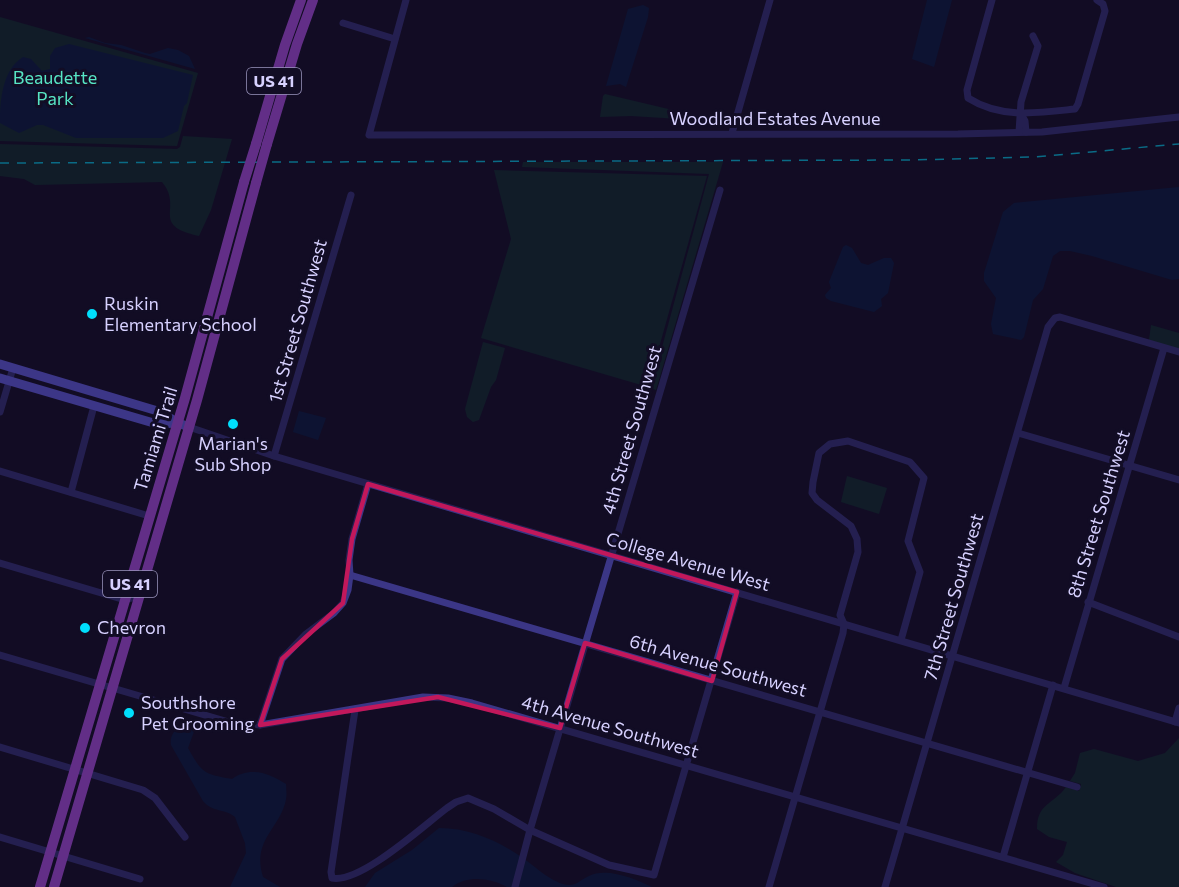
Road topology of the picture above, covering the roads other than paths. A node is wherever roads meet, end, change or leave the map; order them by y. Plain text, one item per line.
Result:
1 (301, 0) edge
2 (313, 0) edge
3 (406, 0) edge
4 (771, 0) edge
5 (992, 0) edge
6 (1097, 0) edge
7 (343, 23) dead end
8 (1033, 36) dead end
9 (395, 39) junction
10 (1021, 114) junction
11 (1179, 117) edge
12 (1023, 132) junction
13 (732, 133) junction
14 (262, 144) junction
15 (720, 190) dead end
16 (351, 195) dead end
17 (1164, 348) junction
18 (1179, 352) edge
19 (0, 364) edge
20 (13, 368) junction
21 (5, 379) edge
22 (94, 406) junction
23 (0, 412) edge
24 (183, 425) junction
25 (1018, 434) junction
26 (274, 456) junction
27 (1129, 465) junction
28 (0, 471) edge
29 (1179, 480) edge
30 (368, 484) junction
31 (71, 492) junction
32 (149, 516) junction
33 (158, 533) junction
34 (611, 555) junction
35 (0, 563) edge
36 (350, 575) junction
37 (737, 592) junction
38 (139, 596) junction
39 (125, 600) junction
40 (1088, 602) junction
41 (844, 624) junction
42 (1179, 637) edge
43 (901, 640) junction
44 (585, 644) junction
45 (0, 655) edge
46 (953, 656) junction
47 (712, 681) junction
48 (100, 684) junction
49 (1053, 685) junction
50 (113, 688) junction
51 (1064, 688) junction
52 (1179, 708) edge
53 (355, 710) junction
54 (819, 712) junction
55 (1177, 723) edge
56 (261, 725) junction
57 (560, 728) junction
58 (927, 743) junction
59 (0, 747) edge
60 (687, 765) junction
61 (75, 769) junction
62 (87, 772) junction
63 (1027, 772) junction
64 (1077, 787) dead end
65 (795, 796) junction
66 (902, 828) junction
67 (530, 830) junction
68 (0, 837) edge
69 (185, 837) dead end
70 (51, 852) junction
71 (63, 856) junction
72 (1003, 857) junction
73 (140, 879) dead end
74 (1088, 885) edge
75 (40, 887) edge
76 (54, 887) edge
77 (515, 887) edge
78 (769, 887) edge
79 (885, 887) edge
80 (1104, 887) edge

1 - 14 main road, Tamiami Trail / US 41
2 - 14 main road, Tamiami Trail / US 41
3 - 9 street
4 - 13 street
5 - 10 street
6 - 10 street
7 - 9 street
8 - 10 street
9 - 13 street, Woodland Estates Avenue
10 - 12 street
11 - 12 street, Woodland Estates Avenue
12 - 13 street, Woodland Estates Avenue
14 - 24 main road, Tamiami Trail / US 41, bridge
14 - 24 main road, Tamiami Trail / US 41, bridge
15 - 34 street, 4th Street Southwest
16 - 26 street, 1st Street Southwest
17 - 18 street
17 - 25 street, 7th Street Southwest
17 - 27 street, 8th Street Southwest
19 - 20 main road
20 - 21 street
20 - 24 main road
21 - 22 main road
21 - 23 street
22 - 24 main road
22 - 31 street
24 - 26 street, College Avenue West
24 - 32 main road, Tamiami Trail / US 41
24 - 33 main road, Tamiami Trail / US 41
25 - 27 street
25 - 46 street, 7th Street Southwest
26 - 30 street, College Avenue West
27 - 29 street
27 - 40 street, 8th Street Southwest
28 - 31 street
30 - 34 street, College Avenue West
30 - 36 street
31 - 32 street
32 - 33 main road
32 - 39 main road, Tamiami Trail / US 41
33 - 38 main road, Tamiami Trail / US 41
34 - 37 street, College Avenue West
34 - 44 street, 4th Street Southwest
35 - 39 street
36 - 44 street, 6th Avenue Southwest
36 - 56 street
37 - 41 street, College Avenue West
37 - 47 street
38 - 39 street
38 - 50 main road, Tamiami Trail / US 41
39 - 48 main road, Tamiami Trail / US 41
40 - 42 street
40 - 51 street, 8th Street Southwest
41 - 43 street, College Avenue West
41 - 43 street
41 - 54 street
43 - 46 street, College Avenue West
44 - 47 street, 6th Avenue Southwest
44 - 57 street, 4th Street Southwest
45 - 48 street, 4th Avenue Southwest
46 - 49 street, College Avenue West
46 - 58 street, 7th Street Southwest
47 - 54 street, 6th Avenue Southwest
47 - 60 street
48 - 50 street, 4th Avenue Southwest
48 - 61 main road, Tamiami Trail / US 41
49 - 51 street, College Avenue West
49 - 63 street
50 - 56 street, 4th Avenue Southwest
50 - 62 main road, Tamiami Trail / US 41
51 - 55 street, College Avenue West
52 - 55 street
53 - 56 street, 4th Avenue Southwest
53 - 57 street, 4th Avenue Southwest
53 - 67 street
54 - 58 street, 6th Avenue Southwest
54 - 65 street
57 - 60 street, 4th Avenue Southwest
57 - 67 street, 4th Street Southwest
58 - 63 street, 6th Avenue Southwest
58 - 66 street, 7th Street Southwest
59 - 61 street
60 - 65 street, 4th Avenue Southwest
60 - 67 street
61 - 62 street
61 - 70 main road, Tamiami Trail / US 41
62 - 69 street
62 - 71 main road, Tamiami Trail / US 41
63 - 64 street, 6th Avenue Southwest
63 - 72 street
65 - 66 street, 4th Avenue Southwest
65 - 78 street
66 - 72 street, 4th Avenue Southwest
66 - 79 street, 7th Street Southwest
67 - 77 street, 4th Street Southwest
68 - 70 street
70 - 71 street
70 - 75 main road, Tamiami Trail / US 41
71 - 73 street
71 - 76 main road, Tamiami Trail / US 41
72 - 74 street, 4th Avenue Southwest
74 - 80 street, 4th Avenue Southwest

